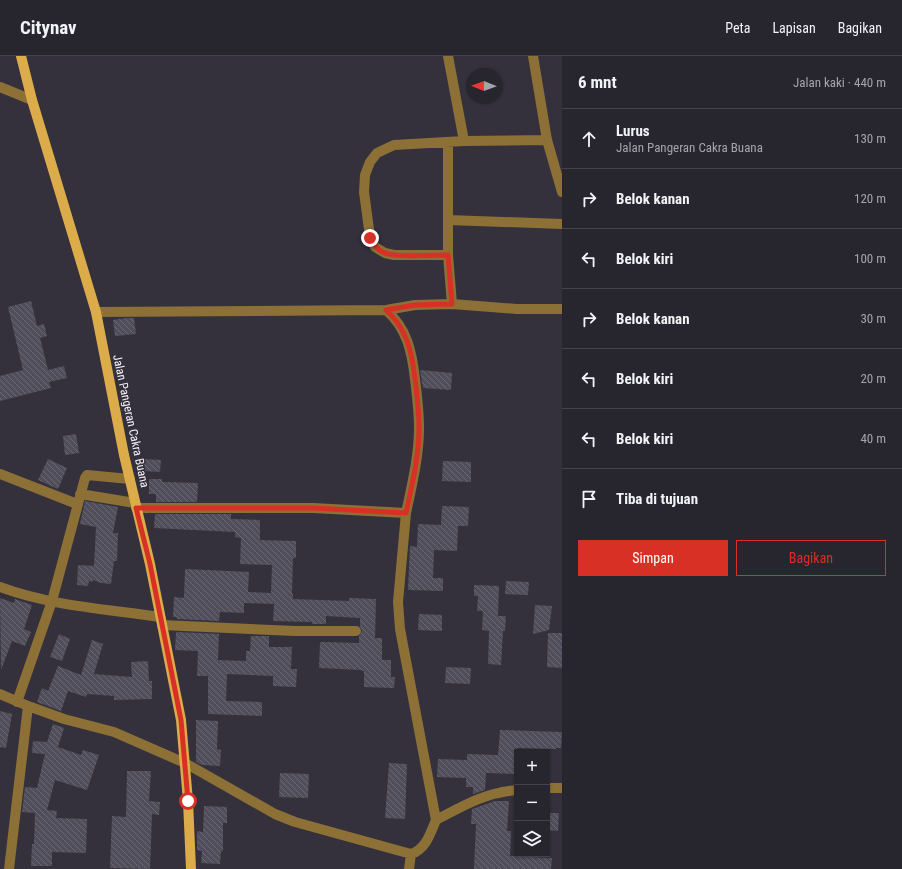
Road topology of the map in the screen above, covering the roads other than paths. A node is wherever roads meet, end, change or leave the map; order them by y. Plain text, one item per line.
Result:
1 (21, 56) edge
2 (448, 56) edge
3 (534, 56) edge
4 (0, 88) edge
5 (32, 100) junction
6 (547, 140) junction
7 (464, 141) junction
8 (448, 142) junction
9 (562, 192) edge
10 (448, 220) junction
11 (562, 224) edge
12 (448, 255) junction
13 (452, 304) junction
14 (562, 309) edge
15 (386, 310) junction
16 (96, 312) junction
17 (0, 474) edge
18 (130, 479) junction
19 (79, 499) junction
20 (136, 505) junction
21 (406, 513) junction
22 (0, 587) edge
23 (52, 601) junction
24 (161, 621) junction
25 (356, 631) dead end
26 (0, 694) edge
27 (17, 702) junction
28 (28, 706) junction
29 (185, 763) junction
30 (550, 788) edge
31 (562, 788) edge
32 (514, 790) edge
33 (436, 820) junction
34 (411, 854) junction
35 (9, 869) edge
36 (191, 869) edge
37 (409, 869) edge

1 - 5 main road, Jalan Pangeran Cakra Buana
2 - 7 street
3 - 6 street
4 - 5 street
5 - 16 main road, Jalan Pangeran Cakra Buana
6 - 7 street
6 - 9 street
7 - 8 street
8 - 10 street
8 - 12 street
10 - 11 street
10 - 12 street
12 - 13 street
13 - 14 street
13 - 15 street
15 - 16 street
15 - 21 street
16 - 18 main road, Jalan Pangeran Cakra Buana
17 - 19 street
18 - 19 street
18 - 20 main road, Jalan Pangeran Cakra Buana
19 - 20 street
19 - 23 street
20 - 21 street
20 - 24 main road, Jalan Pangeran Cakra Buana
21 - 33 street
22 - 23 street
23 - 24 street
23 - 27 street
24 - 25 street
24 - 29 main road, Jalan Pangeran Cakra Buana
26 - 27 street
27 - 28 street
28 - 29 street
28 - 35 street
29 - 34 street
29 - 36 main road, Jalan Pangeran Cakra Buana
30 - 31 street
32 - 33 street
33 - 34 street
34 - 37 street

